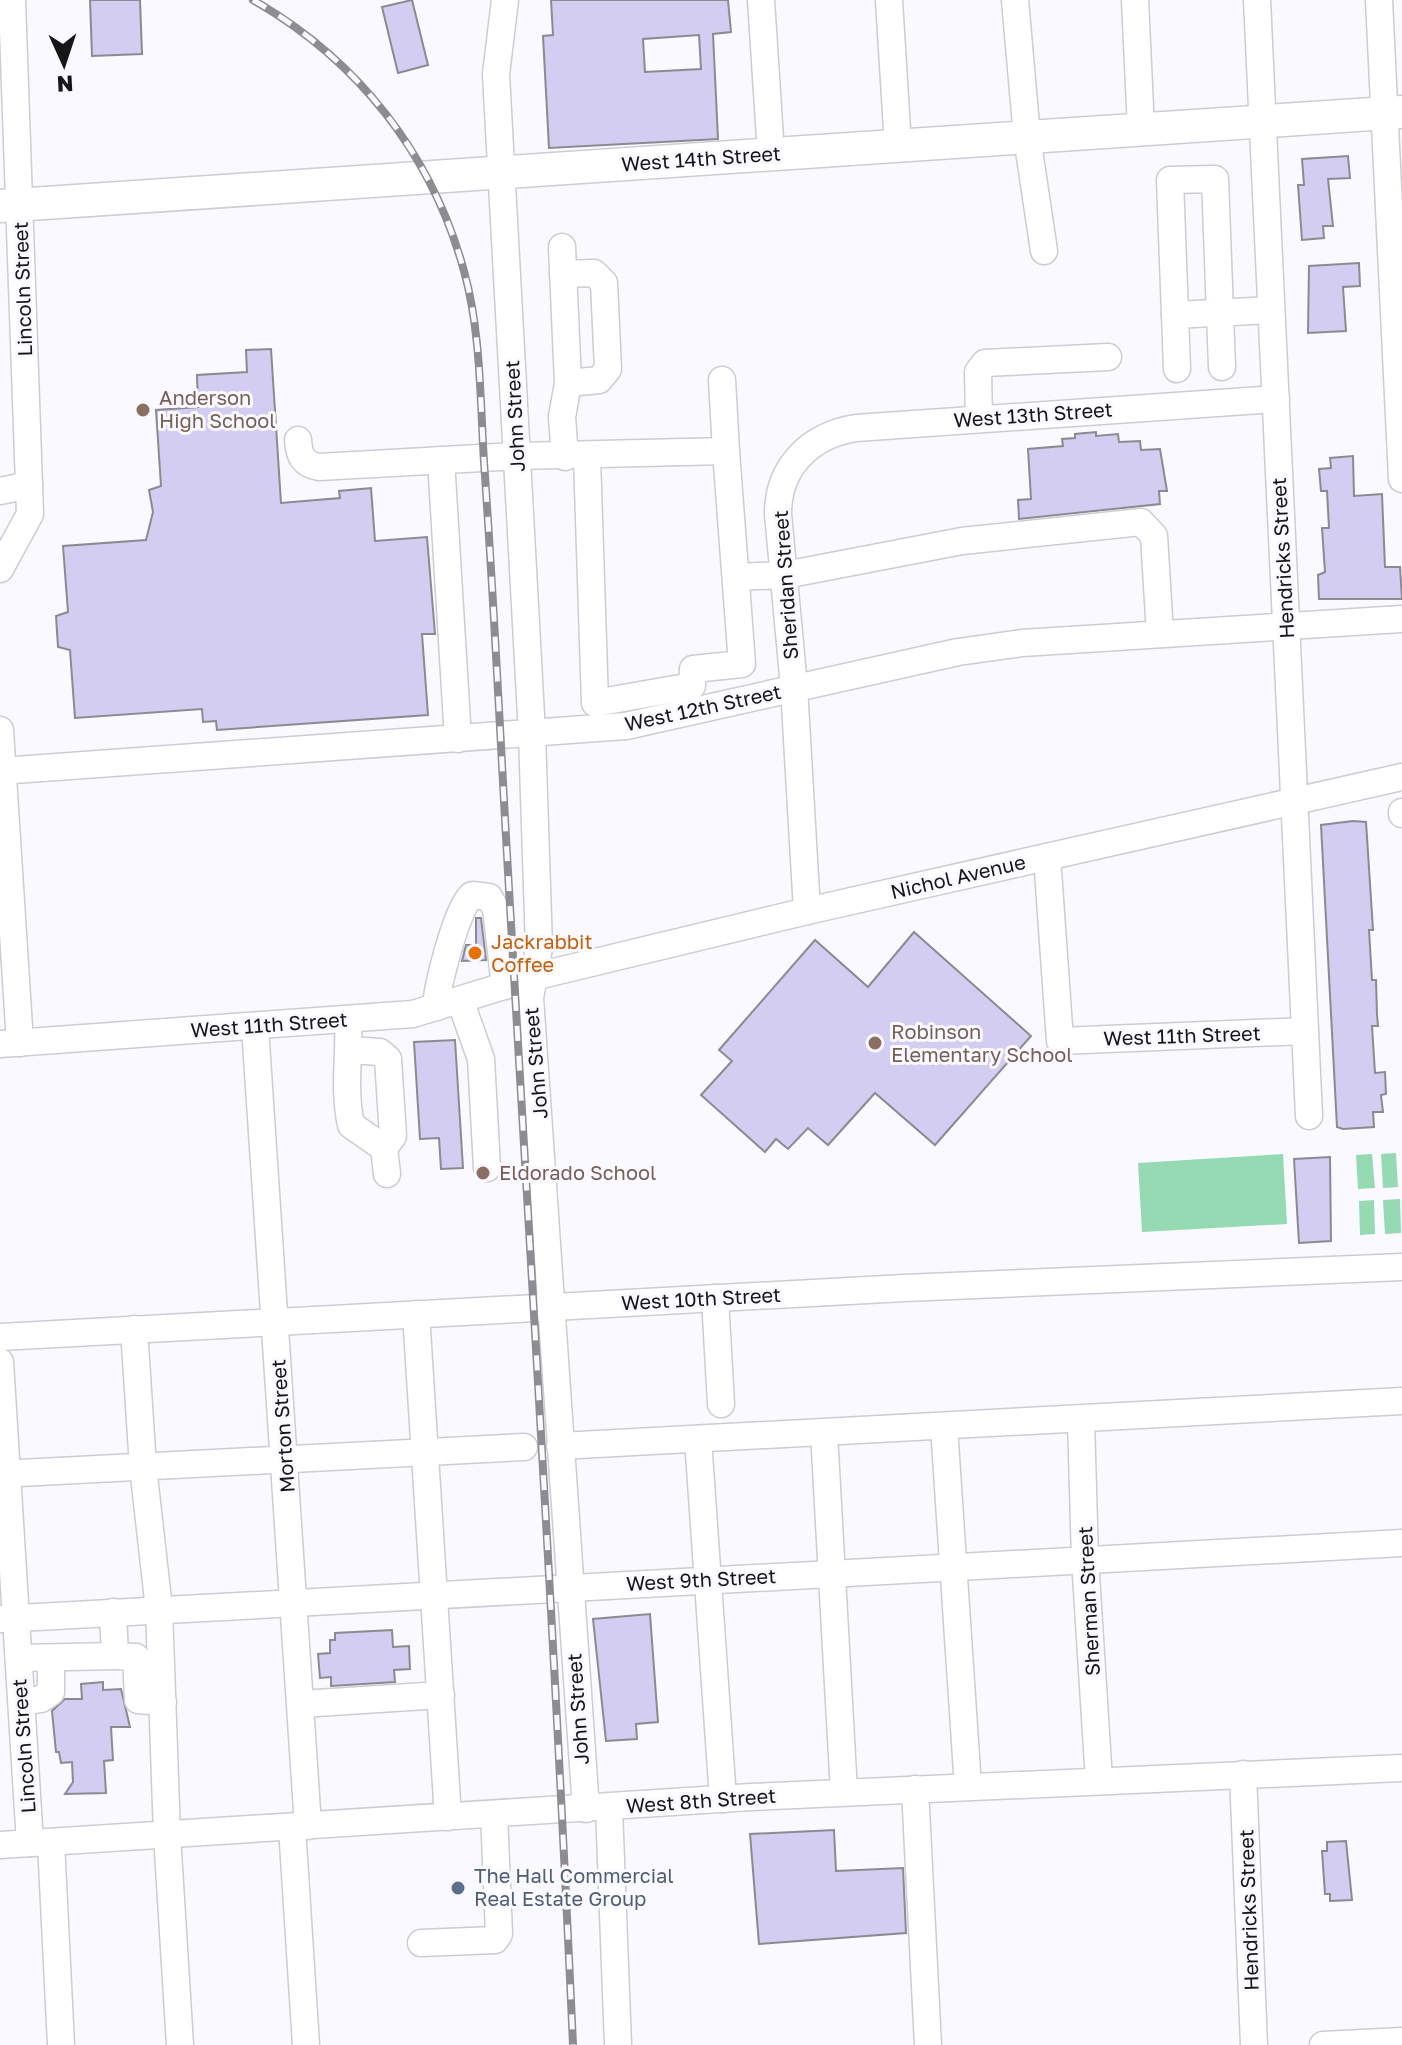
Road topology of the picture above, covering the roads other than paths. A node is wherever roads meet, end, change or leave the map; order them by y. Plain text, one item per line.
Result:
1 (12, 0) edge
2 (505, 0) edge
3 (761, 0) edge
4 (889, 0) edge
5 (1015, 0) edge
6 (1135, 0) edge
7 (1257, 0) edge
8 (1379, 0) edge
9 (7, 72) edge
10 (1393, 112) edge
11 (1263, 121) junction
12 (1141, 129) junction
13 (1027, 137) junction
14 (898, 146) junction
15 (771, 154) junction
16 (503, 172) junction
17 (10, 206) edge
18 (562, 247) dead end
19 (1044, 251) dead end
20 (563, 274) junction
21 (1271, 310) junction
22 (1220, 312) junction
23 (1175, 315) junction
24 (13, 350) edge
25 (1108, 357) dead end
26 (1222, 367) dead end
27 (1177, 369) dead end
28 (722, 380) dead end
29 (568, 383) junction
30 (1400, 389) edge
31 (1276, 399) junction
32 (979, 419) junction
33 (298, 440) dead end
34 (726, 451) junction
35 (799, 455) joint
36 (517, 456) junction
37 (576, 457) junction
38 (441, 460) junction
39 (1402, 479) edge
40 (29, 485) junction
41 (0, 491) edge
42 (0, 569) edge
43 (785, 575) junction
44 (736, 577) junction
45 (1402, 619) edge
46 (1286, 625) junction
47 (1160, 634) junction
48 (794, 687) junction
49 (0, 730) edge
50 (532, 734) junction
51 (458, 739) junction
52 (1, 771) edge
53 (1402, 777) edge
54 (1294, 803) junction
55 (1047, 857) junction
56 (807, 911) junction
57 (518, 982) junction
58 (448, 1003) junction
59 (348, 1019) junction
60 (255, 1027) junction
61 (1305, 1031) junction
62 (10, 1044) edge
63 (350, 1050) junction
64 (1309, 1116) dead end
65 (487, 1168) dead end
66 (1402, 1267) edge
67 (715, 1298) junction
68 (551, 1306) junction
69 (416, 1314) junction
70 (275, 1322) junction
71 (134, 1329) junction
72 (0, 1337) edge
73 (0, 1362) edge
74 (1402, 1401) edge
75 (721, 1404) dead end
76 (1081, 1420) junction
77 (944, 1427) junction
78 (824, 1433) junction
79 (698, 1439) junction
80 (560, 1446) junction
81 (524, 1447) dead end
82 (425, 1452) junction
83 (285, 1459) junction
84 (143, 1467) junction
85 (4, 1474) edge
86 (1402, 1543) edge
87 (1085, 1559) junction
88 (951, 1566) junction
89 (830, 1573) junction
90 (706, 1580) junction
91 (569, 1587) junction
92 (435, 1594) junction
93 (295, 1602) junction
94 (159, 1609) junction
95 (113, 1612) junction
96 (8, 1618) edge
97 (115, 1656) junction
98 (19, 1658) junction
99 (51, 1659) junction
100 (441, 1695) junction
101 (22, 1702) junction
102 (163, 1702) junction
103 (301, 1704) junction
104 (1402, 1768) edge
105 (1243, 1774) junction
106 (1099, 1781) junction
107 (968, 1787) junction
108 (915, 1789) junction
109 (844, 1792) junction
110 (723, 1799) junction
111 (597, 1808) junction
112 (494, 1814) junction
113 (448, 1817) junction
114 (300, 1826) junction
115 (167, 1835) junction
116 (40, 1843) junction
117 (0, 1845) edge
118 (421, 1943) dead end
119 (1396, 2042) edge
120 (61, 2045) edge
121 (180, 2045) edge
122 (306, 2045) edge
123 (618, 2045) edge
124 (928, 2045) edge
125 (1254, 2045) edge
126 (1323, 2045) edge

1 - 9 street, Lincoln Street
2 - 16 street, John Street
3 - 15 street
4 - 14 street
5 - 13 street
6 - 12 street
7 - 11 street, Hendricks Street
8 - 10 street
9 - 17 street, Lincoln Street
10 - 11 main road, West 14th Street
10 - 30 street
11 - 12 main road, West 14th Street
11 - 21 street, Hendricks Street
12 - 13 main road, West 14th Street
13 - 14 main road, West 14th Street
13 - 19 street
14 - 15 main road, West 14th Street
15 - 16 main road, West 14th Street
16 - 17 main road, West 14th Street
16 - 36 street, John Street
17 - 24 street, Lincoln Street
18 - 20 street
20 - 29 street
20 - 29 street
21 - 22 street
21 - 31 street, Hendricks Street
22 - 23 street
22 - 23 street
22 - 26 street
23 - 27 street
24 - 40 street, Lincoln Street
25 - 32 street
28 - 34 street
29 - 37 street
30 - 39 street
31 - 32 street, West 13th Street
31 - 46 street, Hendricks Street
32 - 35 street, West 13th Street
33 - 38 street
34 - 37 street
34 - 44 street
35 - 43 street, Sheridan Street
36 - 37 street
36 - 38 street
36 - 50 street, John Street
37 - 44 street
38 - 51 street
40 - 41 street
40 - 42 street, Lincoln Street
43 - 44 street
43 - 47 street
43 - 48 street, Sheridan Street
45 - 46 street, West 12th Street
46 - 47 street, West 12th Street
46 - 54 street, Hendricks Street
47 - 48 street, West 12th Street
48 - 50 street, West 12th Street
48 - 56 street, Sheridan Street
49 - 52 street
50 - 51 street, West 12th Street
50 - 57 street, John Street
51 - 52 street, West 12th Street
52 - 62 street
53 - 54 street, Nichol Avenue
54 - 55 street, Nichol Avenue
54 - 61 street, Hendricks Street
55 - 56 street, Nichol Avenue
55 - 61 street, West 11th Street
56 - 57 street, Nichol Avenue
57 - 58 street, West 11th Street
57 - 58 street
57 - 68 street, John Street
58 - 59 street, West 11th Street
58 - 65 street
59 - 60 street, West 11th Street
59 - 63 street
60 - 62 street, West 11th Street
60 - 70 street, Morton Street
61 - 64 street, Hendricks Street
63 - 63 street
66 - 67 street, West 10th Street
67 - 68 street, West 10th Street
67 - 75 street
68 - 69 street, West 10th Street
68 - 80 street, John Street
69 - 70 street, West 10th Street
69 - 82 street
70 - 71 street, West 10th Street
70 - 83 street, Morton Street
71 - 72 street, West 10th Street
71 - 84 street
73 - 85 street, Lincoln Street
74 - 76 street
76 - 77 street
76 - 87 street, Sherman Street
77 - 78 street
77 - 88 street
78 - 79 street
78 - 89 street
79 - 80 street
79 - 90 street
80 - 91 street, John Street
81 - 82 street
82 - 83 street
82 - 92 street
83 - 84 street
83 - 93 street, Morton Street
84 - 85 street
84 - 94 street
85 - 96 street, Lincoln Street
86 - 87 street, West 9th Street
87 - 88 street, West 9th Street
87 - 106 street, Sherman Street
88 - 89 street, West 9th Street
88 - 107 street
89 - 90 street, West 9th Street
89 - 109 street
90 - 91 street, West 9th Street
90 - 110 street
91 - 92 street, West 9th Street
91 - 111 street, John Street
92 - 93 street, West 9th Street
92 - 100 street
93 - 94 street, West 9th Street
93 - 103 street, Morton Street
94 - 95 street, West 9th Street
94 - 102 street
95 - 96 street, West 9th Street
95 - 97 street
96 - 98 street, Lincoln Street
97 - 99 street
97 - 102 street
98 - 99 street
98 - 101 street, Lincoln Street
99 - 101 street
100 - 103 street
100 - 113 street
101 - 116 street, Lincoln Street
102 - 115 street
103 - 114 street, Morton Street
104 - 105 street, West 8th Street
105 - 106 street, West 8th Street
105 - 125 street, Hendricks Street
106 - 107 street, West 8th Street
107 - 108 street, West 8th Street
108 - 109 street, West 8th Street
108 - 124 street
109 - 110 street, West 8th Street
110 - 111 street, West 8th Street
111 - 112 street, West 8th Street
111 - 123 street, John Street
112 - 113 street, West 8th Street
112 - 118 street
113 - 114 street, West 8th Street
114 - 115 street, West 8th Street
114 - 122 street, Morton Street
115 - 116 street, West 8th Street
115 - 121 street
116 - 117 street, West 8th Street
116 - 120 street, Lincoln Street
119 - 126 street

